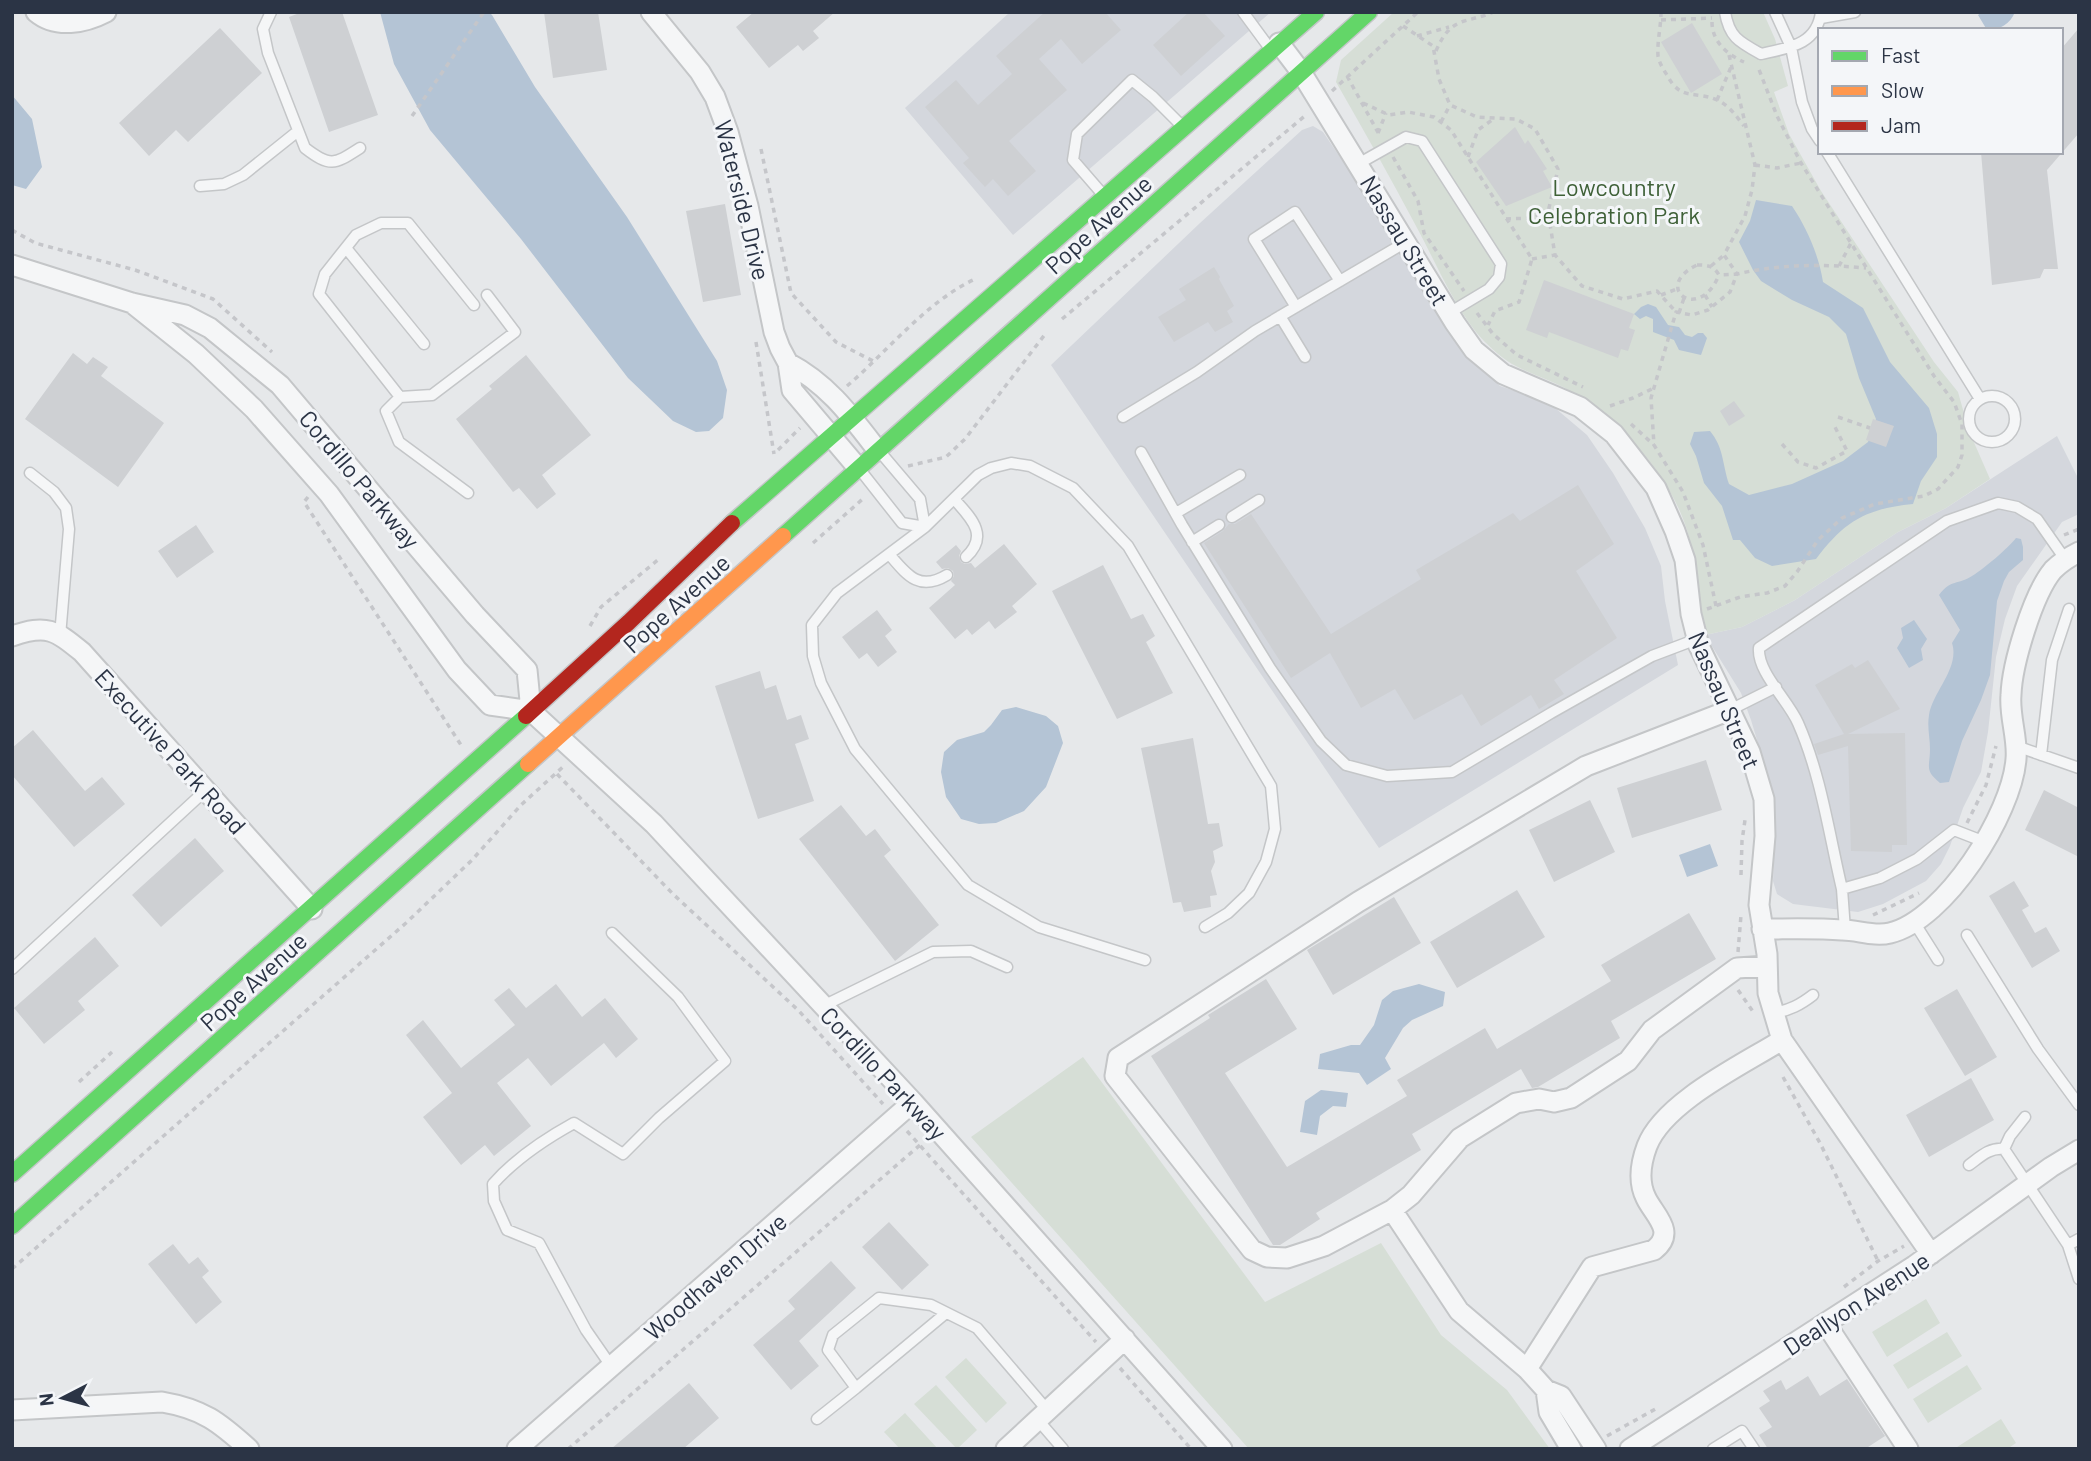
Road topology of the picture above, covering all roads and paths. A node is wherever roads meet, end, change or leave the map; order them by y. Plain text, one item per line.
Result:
1 (36, 12) edge
2 (106, 12) edge
3 (271, 12) edge
4 (484, 12) edge
5 (651, 12) edge
6 (1242, 12) edge
7 (1316, 12) edge
8 (1369, 12) edge
9 (1419, 12) edge
10 (1494, 12) edge
11 (1661, 12) edge
12 (1690, 12) edge
13 (1712, 12) edge
14 (1725, 12) edge
15 (1775, 12) edge
16 (1854, 12) edge
17 (1821, 15) edge
18 (1695, 18) junction
19 (1712, 18) junction
20 (1661, 20) junction
21 (1403, 26) junction
22 (1450, 27) junction
23 (1417, 36) junction
24 (1275, 47) junction
25 (1791, 47) junction
26 (1435, 53) junction
27 (1729, 55) junction
28 (1732, 66) junction
29 (1301, 72) junction
30 (1348, 76) junction
31 (1717, 100) junction
32 (1320, 103) junction
33 (1450, 105) junction
34 (1386, 113) dead end
35 (412, 116) dead end
36 (1495, 118) junction
37 (1441, 122) dead end
38 (1746, 127) junction
39 (1184, 128) junction
40 (298, 131) junction
41 (1378, 133) junction
42 (1818, 138) edge
43 (359, 148) dead end
44 (1387, 148) junction
45 (761, 149) dead end
46 (1828, 154) edge
47 (1468, 157) dead end
48 (1801, 163) junction
49 (1359, 164) junction
50 (1755, 165) junction
51 (200, 186) dead end
52 (1105, 197) junction
53 (1548, 212) junction
54 (1507, 219) dead end
55 (1406, 242) junction
56 (1851, 243) junction
57 (346, 248) junction
58 (1555, 255) junction
59 (1724, 255) junction
60 (1532, 259) dead end
61 (12, 265) edge
62 (1839, 265) junction
63 (1711, 267) junction
64 (1866, 268) junction
65 (1737, 274) junction
66 (1719, 275) junction
67 (1340, 281) junction
68 (1677, 289) junction
69 (487, 295) dead end
70 (1661, 295) junction
71 (1705, 295) junction
72 (1684, 299) junction
73 (1470, 301) junction
74 (132, 303) junction
75 (474, 305) dead end
76 (1296, 307) junction
77 (1712, 307) junction
78 (1677, 312) junction
79 (1449, 313) junction
80 (1280, 316) junction
81 (1057, 324) dead end
82 (1047, 332) dead end
83 (424, 344) dead end
84 (1305, 356) dead end
85 (875, 362) dead end
86 (789, 363) junction
87 (1547, 368) dead end
88 (1654, 388) junction
89 (400, 397) junction
90 (1980, 399) junction
91 (1610, 406) dead end
92 (852, 417) junction
93 (1123, 417) dead end
94 (1838, 417) dead end
95 (1834, 425) dead end
96 (1870, 428) dead end
97 (830, 436) junction
98 (1782, 444) dead end
99 (878, 451) junction
100 (1141, 452) dead end
101 (859, 468) junction
102 (896, 470) junction
103 (30, 473) dead end
104 (1240, 475) dead end
105 (875, 489) junction
106 (468, 494) dead end
107 (954, 499) junction
108 (1259, 500) dead end
109 (1176, 513) junction
110 (1232, 517) dead end
111 (1219, 525) dead end
112 (925, 527) junction
113 (2079, 529) edge
114 (1192, 542) junction
115 (813, 543) dead end
116 (2066, 551) edge
117 (889, 554) junction
118 (966, 557) dead end
119 (947, 575) dead end
120 (1716, 606) junction
121 (2069, 609) dead end
122 (1691, 614) junction
123 (12, 636) edge
124 (60, 636) junction
125 (1697, 639) junction
126 (1776, 687) junction
127 (1730, 710) junction
128 (531, 711) junction
129 (1998, 734) dead end
130 (560, 738) junction
131 (2016, 746) junction
132 (577, 753) junction
133 (2041, 755) junction
134 (533, 762) junction
135 (2079, 768) edge
136 (556, 773) junction
137 (206, 790) junction
138 (1963, 834) junction
139 (1986, 842) junction
140 (1842, 889) junction
141 (1927, 889) dead end
142 (312, 909) junction
143 (1914, 922) junction
144 (1844, 924) junction
145 (1205, 927) dead end
146 (1762, 929) junction
147 (612, 933) dead end
148 (1967, 935) dead end
149 (1144, 960) dead end
150 (1938, 960) dead end
151 (1767, 966) junction
152 (1007, 967) dead end
153 (12, 968) edge
154 (1813, 995) dead end
155 (823, 1006) junction
156 (1774, 1013) junction
157 (1782, 1040) junction
158 (913, 1102) junction
159 (2079, 1105) edge
160 (2025, 1117) dead end
161 (895, 1118) junction
162 (920, 1145) junction
163 (2004, 1149) junction
164 (2079, 1150) edge
165 (1969, 1165) dead end
166 (12, 1174) edge
167 (2027, 1184) junction
168 (1392, 1210) junction
169 (12, 1226) edge
170 (2079, 1239) edge
171 (2068, 1245) junction
172 (1931, 1254) junction
173 (12, 1269) edge
174 (2079, 1279) edge
175 (946, 1313) junction
176 (1826, 1324) junction
177 (1125, 1339) junction
178 (1109, 1356) junction
179 (611, 1366) junction
180 (1527, 1369) junction
181 (856, 1388) junction
182 (1546, 1390) junction
183 (12, 1410) edge
184 (1043, 1415) junction
185 (817, 1419) dead end
186 (249, 1449) edge
187 (517, 1449) edge
188 (568, 1449) edge
189 (1006, 1449) edge
190 (1063, 1449) edge
191 (1191, 1449) edge
192 (1222, 1449) edge
193 (1571, 1449) edge
194 (1596, 1449) edge
195 (1630, 1449) edge
196 (1713, 1449) edge
197 (1754, 1449) edge
198 (1908, 1449) edge

1 - 2 street
3 - 40 lane
4 - 35 path
5 - 86 street, Waterside Drive
6 - 24 lane
7 - 24 main road, Pope Avenue
8 - 29 main road, Pope Avenue
9 - 21 path
10 - 22 path
11 - 20 path
12 - 18 path
13 - 19 path
14 - 25 lane
15 - 25 lane
16 - 17 lane
17 - 25 lane
18 - 19 path
18 - 20 path
19 - 27 path
20 - 31 path
21 - 23 path
21 - 30 path
22 - 23 path
22 - 26 path
23 - 26 path
24 - 29 street, Nassau Street
24 - 39 main road, Pope Avenue
25 - 42 lane
26 - 33 path
27 - 28 path
27 - 48 path
28 - 31 path
28 - 38 path
29 - 32 street, Nassau Street
29 - 99 main road, Pope Avenue
30 - 32 path
30 - 41 path
31 - 38 path
32 - 49 street, Nassau Street
32 - 81 path
33 - 36 path
33 - 37 path
34 - 41 path
36 - 47 path
36 - 53 path
38 - 50 path
39 - 52 main road, Pope Avenue
39 - 52 lane
40 - 43 lane
40 - 51 lane
41 - 44 path
44 - 49 lane
44 - 73 path
44 - 73 lane
45 - 85 path
46 - 90 lane
48 - 50 path
48 - 56 path
49 - 55 street, Nassau Street
50 - 59 path
52 - 92 main road, Pope Avenue
53 - 54 path
53 - 58 path
55 - 67 lane
55 - 79 street, Nassau Street
56 - 62 path
56 - 64 path
57 - 75 lane
57 - 83 lane
57 - 89 lane
58 - 60 path
58 - 70 path
59 - 63 path
59 - 65 path
61 - 74 street, Cordillo Parkway
62 - 64 path
62 - 65 path
63 - 66 path
63 - 68 path
64 - 120 path
65 - 66 path
65 - 77 path
66 - 71 path
67 - 76 lane
67 - 76 lane
68 - 70 path
68 - 72 path
69 - 89 lane
70 - 78 path
71 - 72 path
71 - 77 path
72 - 78 path
73 - 79 lane
73 - 87 path
74 - 128 street, Cordillo Parkway
74 - 128 street, Cordillo Parkway
76 - 80 lane
77 - 78 path
78 - 88 path
79 - 122 street, Nassau Street
80 - 84 lane
80 - 93 lane
82 - 102 path
86 - 92 street
86 - 97 street, Waterside Drive
88 - 91 path
88 - 120 path
89 - 106 lane
90 - 90 lane
92 - 97 main road, Pope Avenue
92 - 99 street
94 - 96 path
95 - 98 path
97 - 101 street, Waterside Drive
97 - 128 main road, Pope Avenue
99 - 101 main road, Pope Avenue
99 - 102 lane
100 - 109 lane
101 - 105 lane
101 - 130 main road, Pope Avenue
102 - 112 lane
103 - 124 lane
104 - 109 lane
105 - 112 lane
105 - 115 path
107 - 112 lane
107 - 118 lane
107 - 145 lane
108 - 110 lane
109 - 114 lane
111 - 114 lane
112 - 117 lane
113 - 116 path
114 - 125 lane
116 - 126 lane
116 - 131 street
117 - 119 lane
117 - 149 lane
120 - 122 path
121 - 133 lane
122 - 125 street, Nassau Street
123 - 124 street
124 - 137 street, Executive Park Road
125 - 127 street, Nassau Street
126 - 127 lane
126 - 140 lane
127 - 146 street, Nassau Street
127 - 168 street
128 - 130 street, Cordillo Parkway
128 - 142 main road, Pope Avenue
129 - 138 path
130 - 132 street, Cordillo Parkway
130 - 134 main road, Pope Avenue
131 - 133 lane
131 - 139 street
132 - 136 path
132 - 155 street, Cordillo Parkway
133 - 135 lane
134 - 136 path
134 - 169 main road, Pope Avenue
136 - 161 path
136 - 173 path
137 - 142 street, Executive Park Road
137 - 153 lane
138 - 139 lane
138 - 140 lane
139 - 143 street
140 - 144 lane
141 - 144 path
142 - 166 main road, Pope Avenue
143 - 144 street
143 - 150 lane
144 - 146 street
146 - 151 street, Nassau Street
147 - 179 lane
148 - 159 lane
151 - 156 street, Nassau Street
151 - 168 street
152 - 155 lane
154 - 156 lane
155 - 158 street, Cordillo Parkway
156 - 157 street, Nassau Street
157 - 172 street, Nassau Street
157 - 180 street
158 - 161 street, Woodhaven Drive
158 - 177 street, Cordillo Parkway
160 - 163 lane
161 - 162 path
161 - 179 street, Woodhaven Drive
162 - 178 path
162 - 188 path
163 - 165 lane
163 - 167 lane
164 - 167 street, Deallyon Avenue
167 - 171 lane
167 - 172 street, Deallyon Avenue
168 - 180 street
170 - 171 lane
171 - 174 lane
172 - 176 street, Deallyon Avenue
175 - 181 lane
175 - 181 lane
175 - 184 lane
176 - 195 street, Deallyon Avenue
176 - 198 street
177 - 178 street
177 - 192 street, Cordillo Parkway
178 - 184 street
178 - 191 path
179 - 187 street, Woodhaven Drive
180 - 182 street
181 - 185 lane
182 - 193 street
182 - 194 street
183 - 186 street
184 - 189 street
184 - 190 lane
196 - 197 lane

